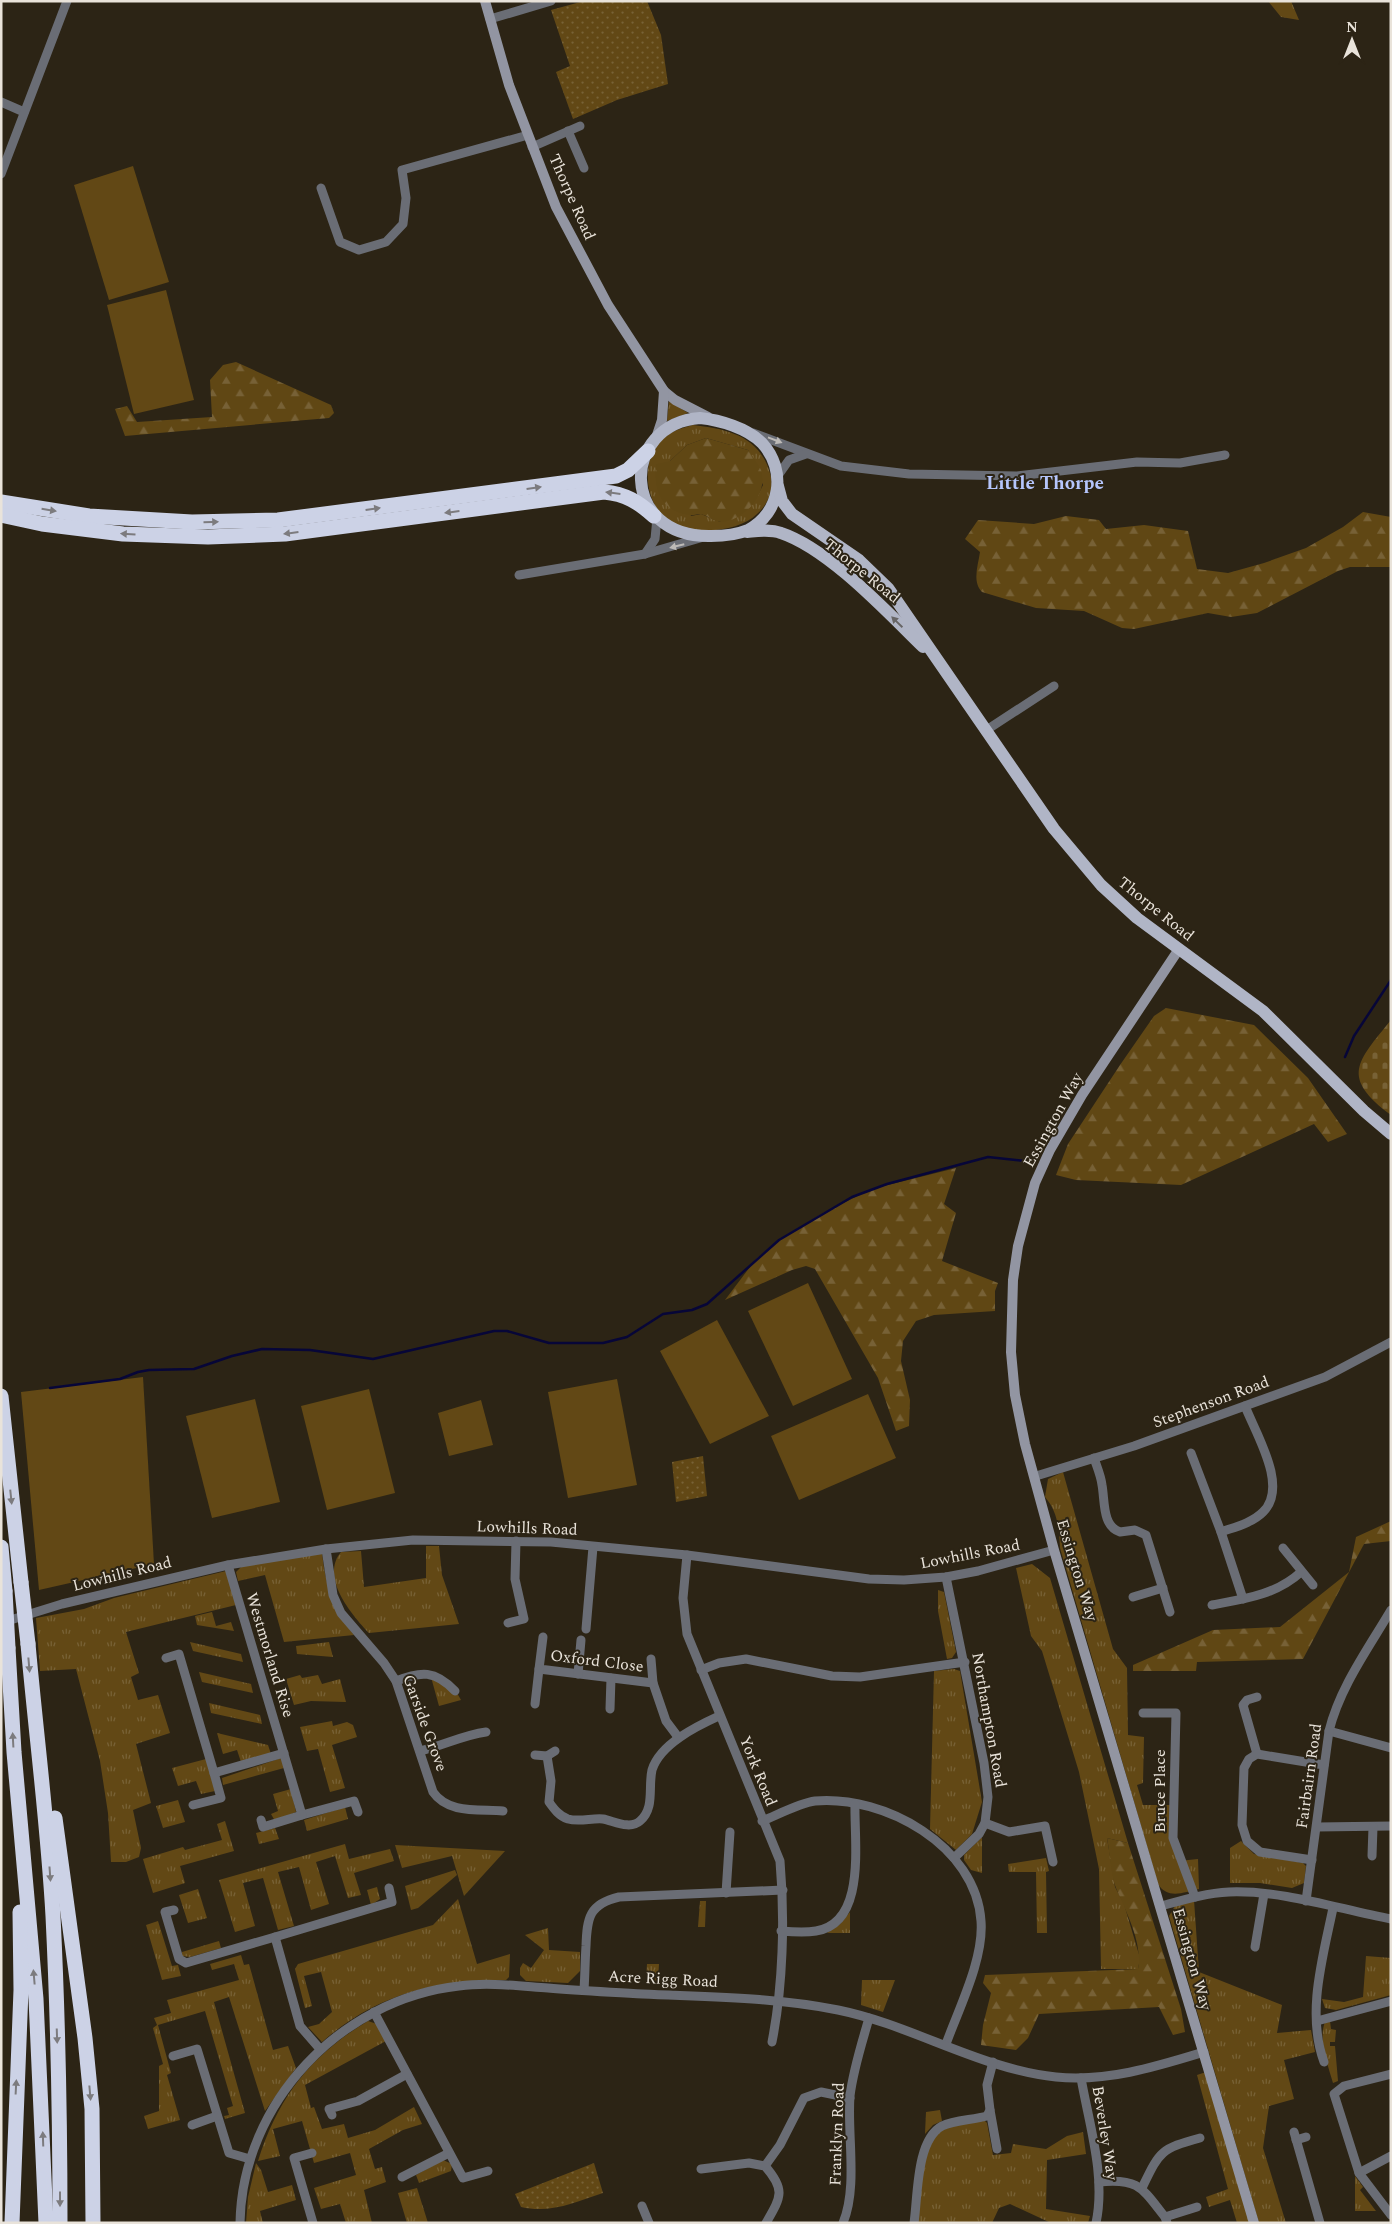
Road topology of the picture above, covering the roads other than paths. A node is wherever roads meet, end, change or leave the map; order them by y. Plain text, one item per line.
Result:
1 (67, 1) edge
2 (485, 1) edge
3 (551, 1) edge
4 (533, 4) edge
5 (490, 19) junction
6 (1, 102) edge
7 (24, 112) junction
8 (580, 126) dead end
9 (568, 131) junction
10 (528, 135) junction
11 (532, 147) junction
12 (584, 168) dead end
13 (1, 174) edge
14 (321, 188) dead end
15 (664, 391) junction
16 (714, 419) junction
17 (743, 431) junction
18 (656, 438) junction
19 (648, 451) junction
20 (806, 454) junction
21 (1225, 455) dead end
22 (778, 482) junction
23 (1, 502) edge
24 (1, 515) edge
25 (656, 517) junction
26 (742, 532) junction
27 (708, 536) junction
28 (645, 554) junction
29 (519, 575) dead end
30 (944, 669) junction
31 (1054, 686) dead end
32 (985, 731) junction
33 (1179, 949) junction
34 (1391, 1134) edge
35 (1391, 1342) edge
36 (1, 1396) edge
37 (1245, 1406) junction
38 (1191, 1453) dead end
39 (1094, 1458) junction
40 (1036, 1476) junction
41 (1221, 1532) junction
42 (516, 1541) junction
43 (1, 1547) edge
44 (593, 1547) junction
45 (1283, 1548) dead end
46 (326, 1549) junction
47 (1054, 1550) junction
48 (687, 1555) junction
49 (228, 1565) junction
50 (1302, 1572) junction
51 (946, 1577) junction
52 (1313, 1586) dead end
53 (1163, 1588) junction
54 (1133, 1597) dead end
55 (1243, 1599) junction
56 (1212, 1605) dead end
57 (1391, 1610) edge
58 (1170, 1612) dead end
59 (1, 1622) edge
60 (508, 1624) dead end
61 (586, 1630) dead end
62 (543, 1637) dead end
63 (581, 1640) dead end
64 (166, 1658) dead end
65 (651, 1659) dead end
66 (965, 1662) junction
67 (539, 1669) junction
68 (701, 1670) junction
69 (578, 1674) junction
70 (611, 1678) junction
71 (396, 1681) junction
72 (653, 1682) junction
73 (31, 1686) junction
74 (456, 1691) dead end
75 (1257, 1697) dead end
76 (535, 1704) dead end
77 (610, 1709) dead end
78 (1143, 1713) dead end
79 (720, 1716) junction
80 (1329, 1731) junction
81 (486, 1732) dead end
82 (678, 1737) junction
83 (1391, 1748) edge
84 (420, 1751) junction
85 (284, 1753) junction
86 (1258, 1754) junction
87 (535, 1755) dead end
88 (1324, 1765) junction
89 (214, 1773) junction
90 (17, 1788) junction
91 (855, 1804) junction
92 (193, 1805) dead end
93 (503, 1811) dead end
94 (358, 1812) dead end
95 (302, 1815) junction
96 (261, 1820) dead end
97 (762, 1821) junction
98 (985, 1823) junction
99 (1391, 1826) edge
100 (1317, 1827) junction
101 (1373, 1827) junction
102 (730, 1832) dead end
103 (1372, 1856) dead end
104 (954, 1858) junction
105 (1312, 1860) junction
106 (1053, 1862) dead end
107 (389, 1888) dead end
108 (783, 1890) junction
109 (726, 1893) junction
110 (1264, 1894) junction
111 (1195, 1897) junction
112 (1306, 1901) junction
113 (1161, 1906) junction
114 (1333, 1908) junction
115 (174, 1910) dead end
116 (1391, 1919) edge
117 (781, 1931) junction
118 (274, 1937) junction
119 (1255, 1947) dead end
120 (584, 1990) junction
121 (778, 2001) junction
122 (1391, 2001) edge
123 (374, 2012) junction
124 (869, 2018) junction
125 (1317, 2021) junction
126 (772, 2042) dead end
127 (946, 2044) junction
128 (320, 2049) junction
129 (1204, 2052) junction
130 (173, 2056) dead end
131 (993, 2062) junction
132 (1324, 2062) dead end
133 (406, 2074) junction
134 (1391, 2074) edge
135 (1081, 2078) junction
136 (850, 2098) junction
137 (990, 2110) junction
138 (332, 2115) dead end
139 (217, 2116) junction
140 (192, 2125) dead end
141 (1306, 2137) dead end
142 (1200, 2138) dead end
143 (997, 2149) dead end
144 (312, 2153) dead end
145 (449, 2153) junction
146 (1391, 2156) edge
147 (250, 2159) junction
148 (765, 2166) junction
149 (701, 2169) dead end
150 (488, 2171) dead end
151 (1359, 2173) junction
152 (402, 2178) dead end
153 (1099, 2182) junction
154 (1142, 2188) junction
155 (642, 2206) dead end
156 (1196, 2207) dead end
157 (1391, 2215) edge
158 (1166, 2220) edge
159 (12, 2223) edge
160 (46, 2223) edge
161 (60, 2223) edge
162 (93, 2223) edge
163 (240, 2223) edge
164 (313, 2223) edge
165 (649, 2223) edge
166 (766, 2223) edge
167 (843, 2223) edge
168 (914, 2223) edge
169 (1096, 2223) edge
170 (1254, 2223) edge
171 (1320, 2223) edge

1 - 7 street
2 - 5 street, Thorpe Road
3 - 4 street
4 - 5 street
5 - 10 street, Thorpe Road
6 - 7 street
7 - 13 street
8 - 9 street
9 - 11 street
9 - 12 street
10 - 11 street, Thorpe Road
10 - 14 street
11 - 15 street, Thorpe Road
15 - 16 street, Thorpe Road
15 - 18 street
16 - 17 main road
16 - 18 main road
17 -> 20 street
17 - 22 main road
18 - 19 main road
23 -> 19 highway
19 - 25 main road
20 - 21 street
20 - 22 street
22 - 26 main road
22 - 30 main road, Thorpe Road
25 -> 24 highway
25 - 27 main road
25 - 28 street
26 - 27 main road
30 -> 26 main road, Thorpe Road
27 -> 28 street
28 - 29 street
30 - 32 main road, Thorpe Road
31 - 32 street
32 - 33 main road, Thorpe Road
33 - 34 main road, Thorpe Road
33 - 40 street, Essington Way
35 - 37 street, Stephenson Road
36 -> 73 highway, bridge
37 - 39 street, Stephenson Road
37 - 41 street
38 - 41 street
39 - 40 street, Stephenson Road
39 - 53 street
40 - 47 street, Essington Way
41 - 55 street
42 - 44 street, Lowhills Road
42 - 46 street, Lowhills Road
42 - 60 street
90 -> 43 highway, bridge
44 - 48 street, Lowhills Road
44 - 61 street
45 - 50 street
46 - 49 street, Lowhills Road
46 - 71 street, Garside Grove
47 - 51 street, Lowhills Road
47 - 113 street, Essington Way
48 - 51 street, Lowhills Road
48 - 68 street, York Road
49 - 59 street, Lowhills Road
49 - 85 street, Westmorland Rise
50 - 52 street
50 - 55 street
51 - 66 street, Northampton Road
53 - 54 street
53 - 58 street
55 - 56 street
57 - 80 street, Fairbairn Road
62 - 67 street, Oxford Close
63 - 69 street
64 - 89 street
65 - 72 street
66 - 68 street
66 - 98 street, Northampton Road
67 - 69 street, Oxford Close
67 - 76 street
68 - 79 street, York Road
69 - 70 street, Oxford Close
70 - 72 street, Oxford Close
70 - 77 street
71 - 74 street
71 - 84 street, Garside Grove
72 - 82 street, Oxford Close
73 -> 161 highway
73 -> 162 highway
75 - 86 street
78 - 111 street, Bruce Place
79 - 82 street
79 - 97 street, York Road
80 - 83 street
80 - 88 street, Fairbairn Road
81 - 84 street
82 - 87 street
84 - 93 street, Garside Grove
85 - 89 street
85 - 95 street, Westmorland Rise
86 - 88 street
86 - 105 street
88 - 100 street, Fairbairn Road
89 - 92 street
159 -> 90 highway
160 -> 90 highway
91 - 97 street
91 - 104 street
91 - 117 street
94 - 95 street
95 - 96 street
97 - 108 street, York Road
98 - 104 street, Northampton Road
98 - 106 street
99 - 101 street
100 - 101 street
100 - 105 street, Fairbairn Road
101 - 103 street
102 - 109 street
104 - 127 street
105 - 112 street, Fairbairn Road
107 - 118 street
108 - 109 street
108 - 117 street, York Road
109 - 120 street
110 - 111 street
110 - 112 street
110 - 119 street
111 - 113 street
112 - 114 street
113 - 129 street, Essington Way
114 - 116 street
114 - 125 street
115 - 118 street
117 - 121 street, York Road
118 - 128 street
120 - 121 street, Acre Rigg Road
120 - 123 street, Acre Rigg Road
121 - 124 street, Acre Rigg Road
121 - 126 street, York Road
122 - 125 street
123 - 128 street, Acre Rigg Road
123 - 133 street
124 - 127 street, Acre Rigg Road
124 - 136 street, Franklyn Road
125 - 132 street
127 - 131 street, Acre Rigg Road
128 - 147 street, Acre Rigg Road
129 - 135 street, Acre Rigg Road
129 - 170 street, Essington Way
130 - 139 street
131 - 135 street, Acre Rigg Road
131 - 137 street
133 - 138 street
133 - 145 street
134 - 151 street
135 - 153 street, Beverley Way
136 - 148 street
136 - 167 street, Franklyn Road
137 - 143 street
137 - 168 street
139 - 140 street
139 - 147 street
141 - 171 street
142 - 154 street
144 - 164 street
145 - 150 street
145 - 152 street
146 - 151 street
147 - 163 street, Acre Rigg Road
148 - 149 street
148 - 166 street
151 - 157 street
153 - 154 street
153 - 169 street, Beverley Way
154 - 158 street
155 - 165 street
156 - 158 street

